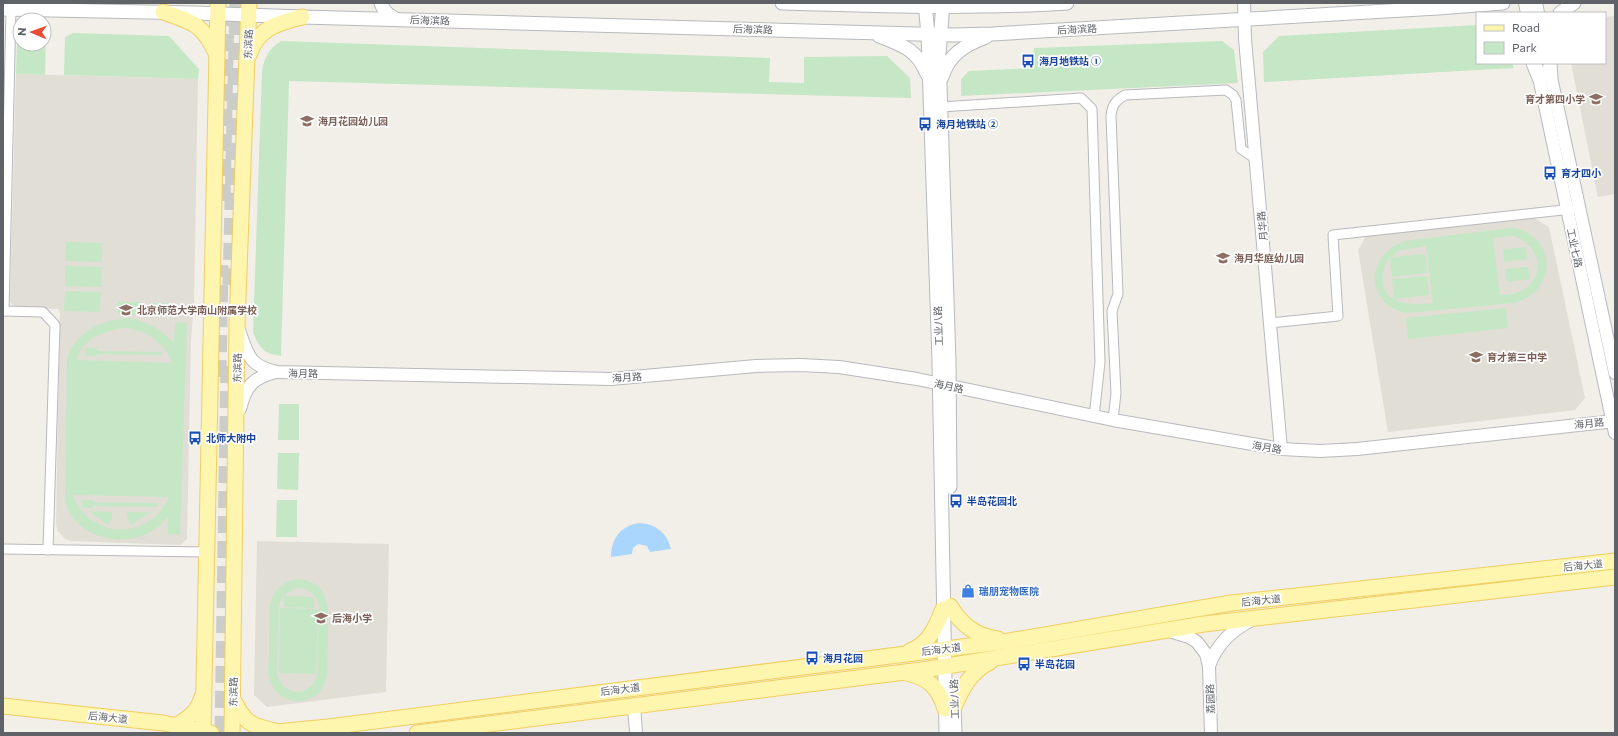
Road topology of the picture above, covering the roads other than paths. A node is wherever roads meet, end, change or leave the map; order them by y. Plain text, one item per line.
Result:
1 (381, 3) edge
2 (782, 3) edge
3 (1002, 3) edge
4 (1067, 3) edge
5 (1244, 3) edge
6 (1503, 3) edge
7 (1574, 3) edge
8 (861, 4) edge
9 (925, 5) edge
10 (942, 5) edge
11 (1015, 6) junction
12 (1459, 7) junction
13 (218, 8) edge
14 (7, 9) edge
15 (249, 9) edge
16 (163, 12) junction
17 (1489, 12) edge
18 (1561, 12) edge
19 (302, 17) junction
20 (396, 19) junction
21 (1244, 19) junction
22 (871, 33) junction
23 (934, 34) junction
24 (992, 34) junction
25 (218, 58) junction
26 (247, 62) junction
27 (1535, 64) edge
28 (1549, 64) edge
29 (929, 77) junction
30 (1545, 77) junction
31 (6, 81) edge
32 (940, 88) junction
33 (940, 107) junction
34 (1256, 159) junction
35 (1573, 209) junction
36 (4, 311) edge
37 (1270, 323) junction
38 (238, 325) junction
39 (277, 372) junction
40 (1615, 373) edge
41 (944, 385) junction
42 (1094, 416) junction
43 (1113, 420) junction
44 (236, 422) junction
45 (1614, 425) edge
46 (1281, 449) junction
47 (3, 549) edge
48 (48, 550) junction
49 (206, 552) junction
50 (1615, 561) edge
51 (1615, 577) edge
52 (946, 607) junction
53 (1256, 618) junction
54 (1165, 630) junction
55 (1009, 641) junction
56 (948, 649) junction
57 (896, 655) junction
58 (996, 658) junction
59 (948, 666) junction
60 (1209, 666) junction
61 (899, 673) junction
62 (204, 692) junction
63 (233, 698) junction
64 (3, 706) edge
65 (634, 706) junction
66 (950, 708) junction
67 (177, 725) junction
68 (272, 732) edge
69 (206, 733) edge
70 (232, 733) edge
71 (417, 733) edge
72 (636, 733) edge
73 (946, 733) edge
74 (955, 733) edge
75 (1211, 733) edge

1 - 20 main road
2 - 8 main road
3 - 11 main road
4 - 11 main road
5 - 21 street, 月华路
6 - 12 main road, 后海滨路
7 - 18 main road
8 - 9 main road
9 - 10 main road
9 - 23 main road, 工业八路
10 - 11 main road
10 - 23 main road, 工业八路
12 - 17 main road
12 - 21 main road, 后海滨路
13 - 15 main road, 后海滨路
13 - 16 main road, 后海滨路
13 - 25 main road
14 - 16 main road, 后海滨路
14 - 31 street
15 - 19 main road, 后海滨路
15 - 26 main road, 东滨路
16 - 25 main road
19 - 20 main road, 后海滨路
19 - 26 main road
20 - 22 main road, 后海滨路
21 - 24 main road, 后海滨路
21 - 34 street, 月华路
22 - 23 main road, 后海滨路
22 - 29 main road
23 - 24 main road, 后海滨路
23 - 29 main road, 工业八路
23 - 32 main road, 工业八路
24 - 32 main road
25 - 49 main road
26 - 38 main road, 东滨路
27 - 30 main road
28 - 30 main road
29 - 41 main road, 工业八路
30 - 35 street, 工业七路
31 - 36 street
32 - 33 main road, 工业八路
33 - 41 main road, 工业八路
33 - 42 street
34 - 37 street, 月华路
34 - 43 street
35 - 37 street
35 - 40 street, 工业七路
35 - 45 street, 工业七路
36 - 48 street
37 - 46 street, 月华路
38 - 39 street
38 - 44 main road, 东滨路
39 - 41 street, 海月路
39 - 44 street
41 - 42 street, 海月路
41 - 52 main road, 工业八路
42 - 43 street, 海月路
43 - 46 street, 海月路
44 - 63 main road, 东滨路
45 - 46 street, 海月路
47 - 48 street
48 - 49 street
49 - 62 main road
50 - 55 main road, 后海大道
51 - 53 main road, 后海大道
52 - 55 main road
52 - 56 main road, 工业八路
52 - 57 main road
53 - 54 main road, 后海大道
53 - 60 street, 荔园路
54 - 58 main road, 后海大道
54 - 60 street, 荔园路
55 - 56 main road, 后海大道
56 - 57 main road, 后海大道
56 - 59 main road, 工业八路
57 - 68 main road, 后海大道
58 - 59 main road, 后海大道
58 - 66 main road
59 - 61 main road, 后海大道
59 - 66 main road, 工业八路
60 - 75 street, 荔园路
61 - 65 main road, 后海大道
61 - 66 main road
62 - 67 main road
62 - 69 main road
63 - 68 main road, 后海大道
63 - 70 main road, 东滨路
64 - 67 main road, 后海大道
65 - 71 main road, 后海大道
65 - 72 street
66 - 73 main road, 工业八路
66 - 74 main road, 工业八路
67 - 69 main road, 后海大道

